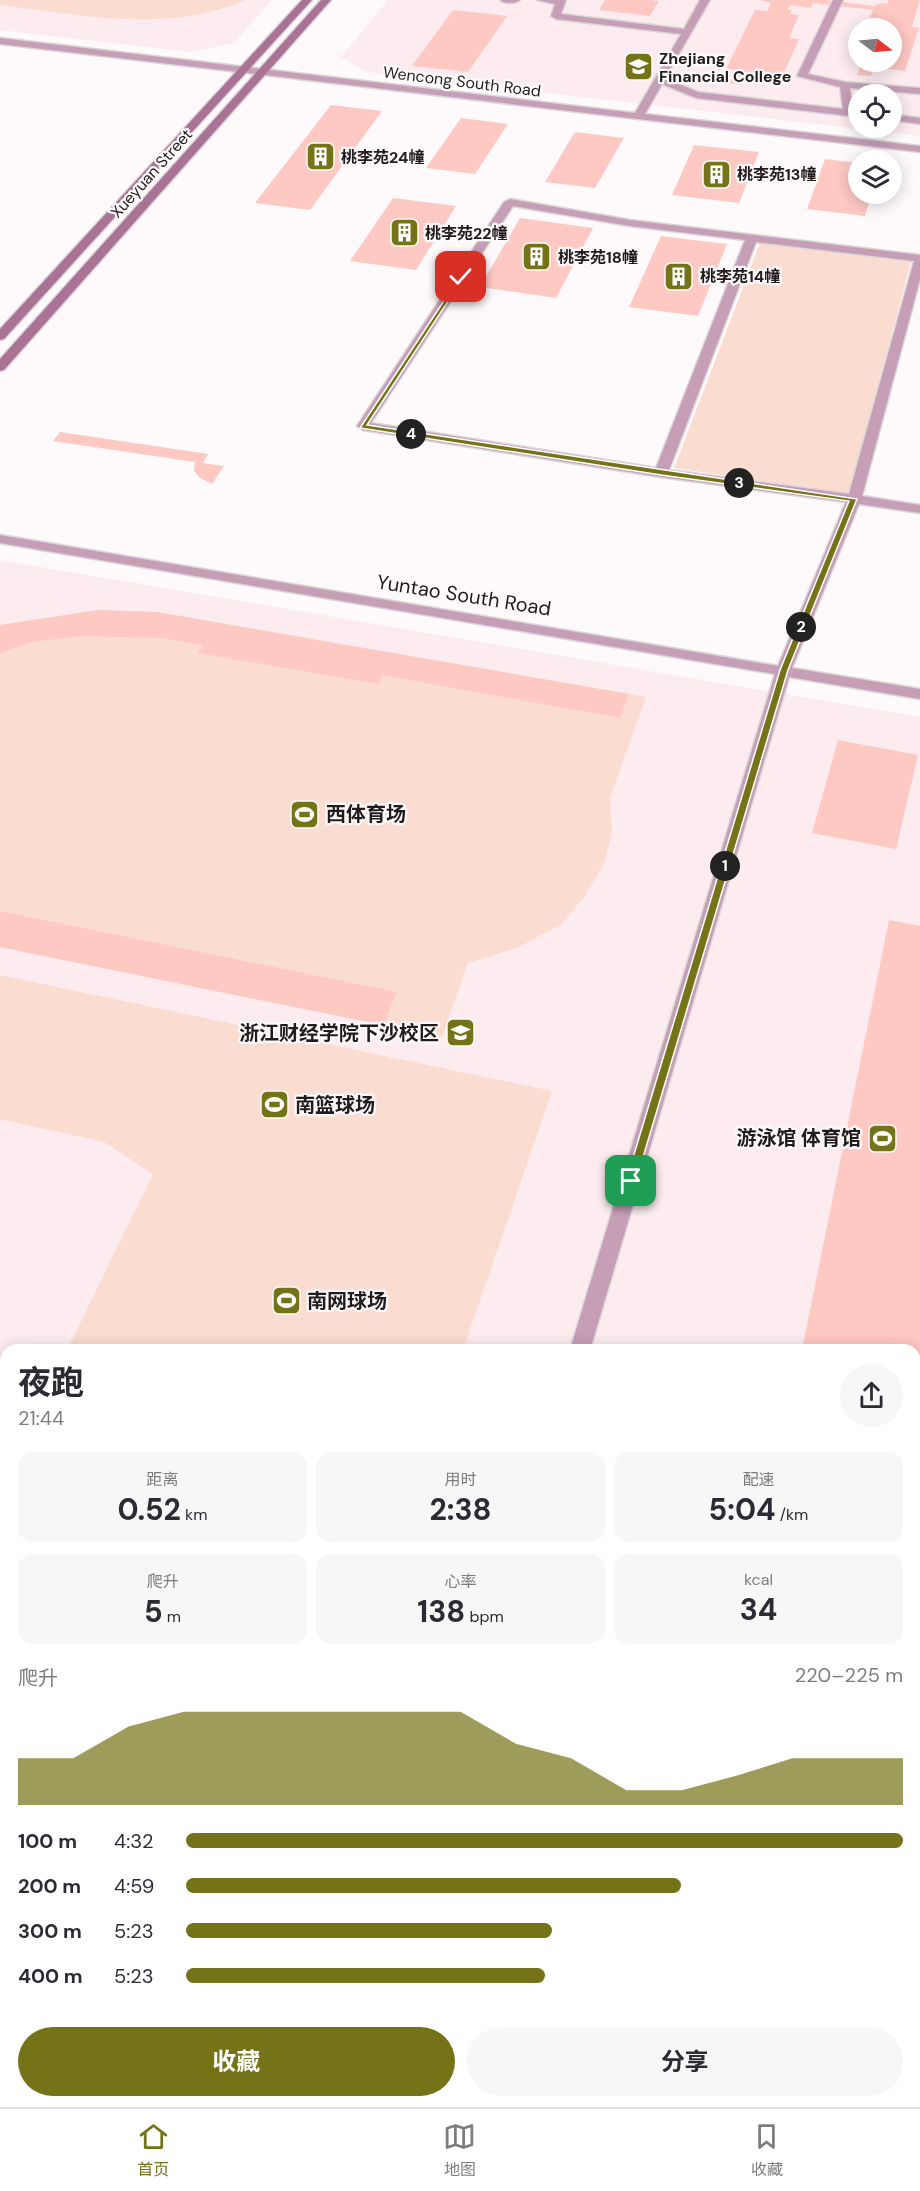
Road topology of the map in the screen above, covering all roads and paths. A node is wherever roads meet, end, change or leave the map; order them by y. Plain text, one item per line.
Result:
1 (307, 0) edge
2 (326, 0) edge
3 (505, 0) edge
4 (515, 0) edge
5 (542, 0) edge
6 (705, 0) edge
7 (838, 0) edge
8 (561, 1) edge
9 (686, 33) junction
10 (0, 41) edge
11 (243, 70) junction
12 (263, 73) junction
13 (660, 79) junction
14 (845, 86) junction
15 (920, 91) edge
16 (848, 96) edge
17 (848, 112) edge
18 (638, 117) junction
19 (920, 149) edge
20 (752, 238) junction
21 (0, 336) edge
22 (0, 367) edge
23 (661, 473) junction
24 (854, 499) junction
25 (920, 508) edge
26 (0, 539) edge
27 (784, 670) junction
28 (920, 694) edge
29 (582, 1344) edge

1 - 11 main road
2 - 12 main road, Xueyuan Street
3 - 4 street
5 - 8 street
6 - 9 street
7 - 14 street
8 - 9 street
9 - 13 street
10 - 11 street, Wencong South Road
11 - 12 street, Wencong South Road
11 - 21 main road
12 - 18 street, Wencong South Road
12 - 22 main road, Xueyuan Street
13 - 17 street
13 - 18 street
14 - 15 street
14 - 16 street
18 - 19 street, Wencong South Road
20 - 23 street
20 - 23 street
20 - 24 street
23 - 24 street
24 - 25 street
24 - 27 street
26 - 27 street, Yuntao South Road
27 - 28 street, Yuntao South Road
27 - 29 street

